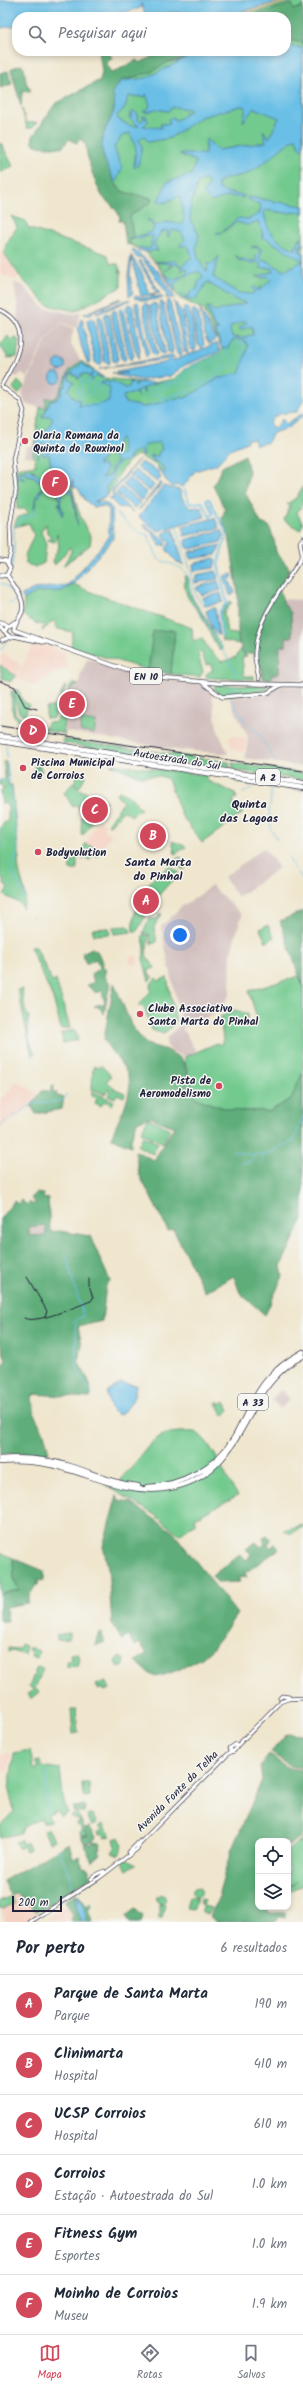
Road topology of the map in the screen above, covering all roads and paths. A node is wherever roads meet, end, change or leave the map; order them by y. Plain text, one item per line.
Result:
1 (0, 310) edge
2 (1, 386) edge
3 (303, 538) edge
4 (9, 558) junction
5 (1, 560) edge
6 (8, 563) junction
7 (7, 575) junction
8 (0, 576) edge
9 (0, 622) edge
10 (16, 622) junction
11 (9, 626) junction
12 (0, 627) edge
13 (14, 629) junction
14 (5, 632) junction
15 (11, 636) junction
16 (1, 642) edge
17 (80, 653) junction
18 (259, 679) junction
19 (202, 682) junction
20 (216, 683) junction
21 (255, 684) junction
22 (265, 684) junction
23 (286, 684) junction
24 (303, 684) edge
25 (212, 690) junction
26 (267, 693) junction
27 (0, 736) edge
28 (0, 741) edge
29 (232, 774) junction
30 (303, 782) edge
31 (303, 788) edge
32 (303, 1352) edge
33 (303, 1356) edge
34 (0, 1459) edge
35 (0, 1463) edge
36 (213, 1464) junction
37 (94, 1476) junction
38 (303, 1697) edge
39 (29, 1922) edge

1 - 2 main road
2 - 4 main road
3 - 18 main road
4 - 5 main road
4 - 6 main road
5 - 6 main road
6 - 7 main road
7 - 8 main road
7 - 10 main road
9 - 11 main road
10 - 11 main road
10 - 13 main road
11 - 13 main road, EN 10
11 - 14 main road
12 - 14 main road
13 - 15 main road
13 - 17 main road, EN 10
14 - 15 main road, EN 10
14 - 16 main road
15 - 16 main road
15 - 17 main road, EN 10
17 - 19 main road, EN 10
18 - 21 main road
18 - 22 main road
19 - 20 main road, EN 10
19 - 25 main road, EN 10
20 - 21 main road, EN 10
20 - 25 main road
21 - 22 main road, EN 10
22 - 23 main road, EN 10
22 - 26 main road
23 - 24 main road, EN 10
23 - 26 main road, EN 10
25 - 26 main road, EN 10
27 - 29 highway, Autoestrada do Sul / A 2
28 - 29 highway, Autoestrada do Sul / A 2
29 - 30 highway, Autoestrada do Sul / A 2
29 - 31 highway, Autoestrada do Sul / A 2
32 - 36 highway, A 33
33 - 36 highway, A 33
34 - 37 highway, A 33
35 - 37 highway, A 33
36 - 37 highway, A 33
38 - 39 main road, Avenida Fonte da Telha

